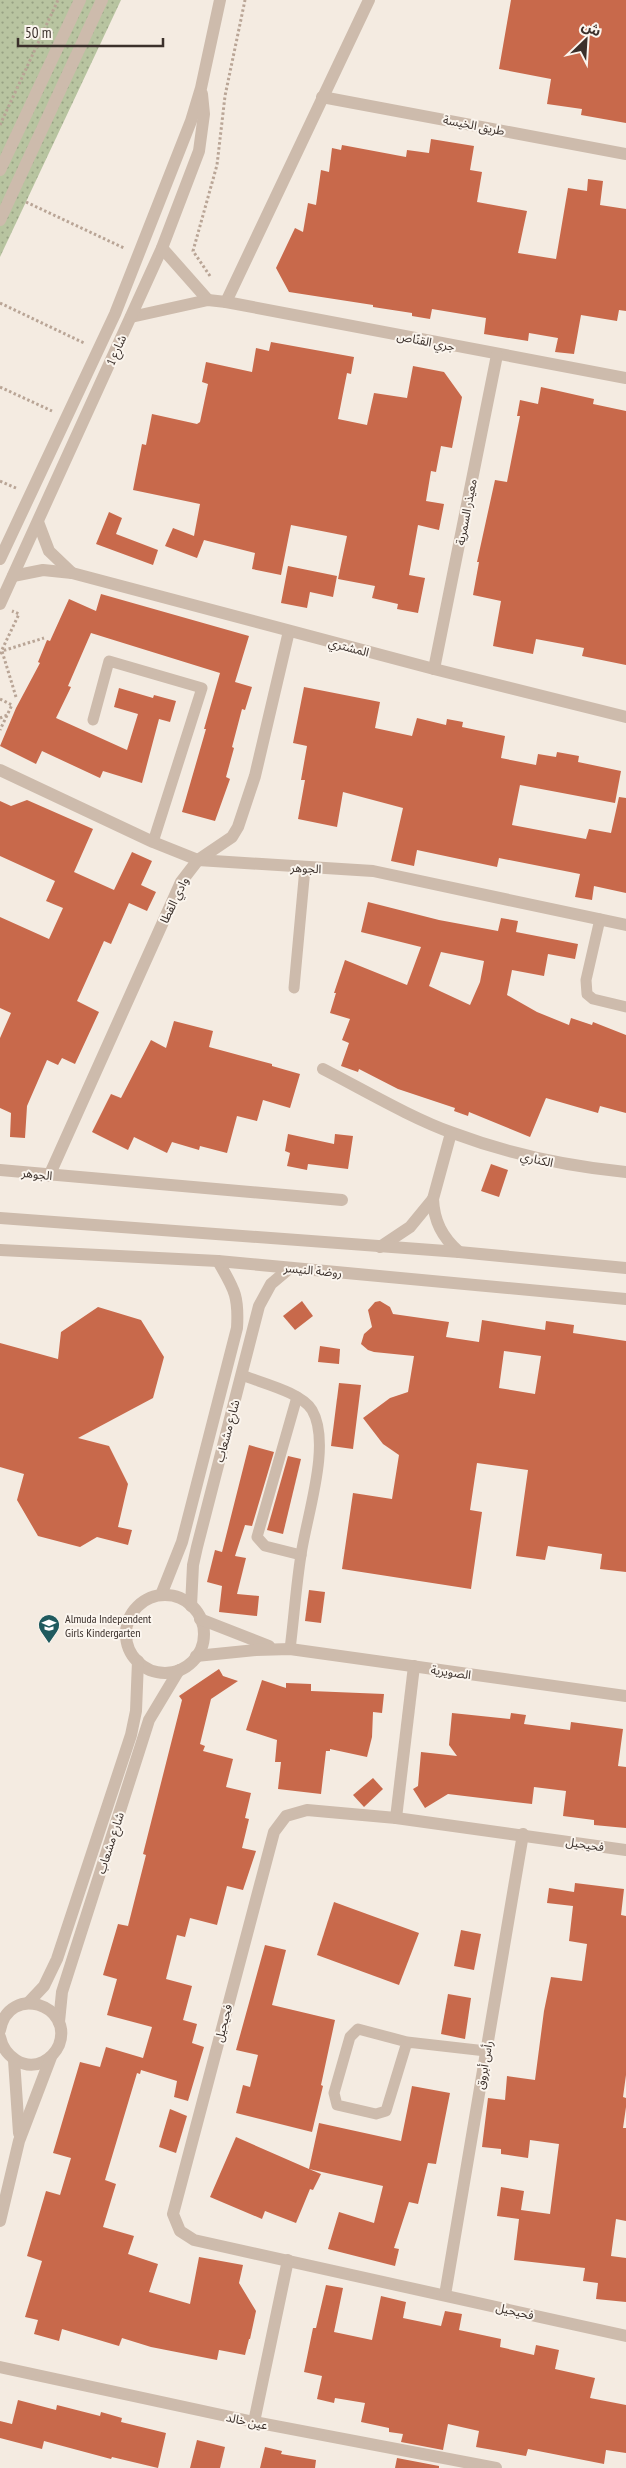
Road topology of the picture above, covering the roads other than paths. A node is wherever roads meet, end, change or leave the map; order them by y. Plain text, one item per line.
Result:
1 (80, 0) edge
2 (102, 0) edge
3 (220, 0) edge
4 (369, 0) edge
5 (201, 88) junction
6 (322, 97) junction
7 (626, 154) edge
8 (0, 170) edge
9 (0, 220) edge
10 (162, 248) junction
11 (208, 300) junction
12 (226, 302) junction
13 (131, 317) junction
14 (497, 355) junction
15 (626, 378) edge
16 (38, 522) junction
17 (0, 559) edge
18 (72, 573) junction
19 (13, 576) junction
20 (3, 606) edge
21 (289, 631) junction
22 (434, 669) junction
23 (626, 717) edge
24 (93, 720) dead end
25 (0, 770) edge
26 (153, 842) junction
27 (198, 860) junction
28 (306, 868) junction
29 (600, 919) junction
30 (626, 925) edge
31 (294, 988) dead end
32 (626, 1007) edge
33 (323, 1069) dead end
34 (451, 1133) junction
35 (0, 1170) edge
36 (626, 1172) edge
37 (50, 1176) junction
38 (432, 1199) junction
39 (342, 1200) dead end
40 (0, 1218) edge
41 (380, 1247) junction
42 (0, 1250) edge
43 (459, 1252) junction
44 (218, 1261) junction
45 (290, 1268) junction
46 (626, 1268) edge
47 (626, 1299) edge
48 (242, 1375) junction
49 (298, 1397) junction
50 (301, 1555) junction
51 (161, 1595) junction
52 (191, 1606) junction
53 (200, 1619) junction
54 (276, 1649) junction
55 (290, 1650) junction
56 (196, 1656) junction
57 (138, 1661) junction
58 (414, 1666) junction
59 (179, 1670) junction
60 (626, 1696) edge
61 (396, 1818) junction
62 (522, 1834) junction
63 (626, 1850) edge
64 (28, 2003) junction
65 (4, 2013) edge
66 (58, 2022) junction
67 (0, 2030) edge
68 (408, 2042) junction
69 (1, 2043) edge
70 (486, 2052) junction
71 (51, 2057) junction
72 (14, 2060) junction
73 (19, 2141) junction
74 (6, 2162) edge
75 (0, 2221) edge
76 (288, 2260) junction
77 (445, 2296) junction
78 (626, 2336) edge
79 (0, 2367) edge
80 (254, 2422) junction
81 (496, 2468) edge

1 - 8 street
2 - 9 street
3 - 5 street, شارع 1
4 - 6 street
5 - 10 street, شارع 1
5 - 17 street, شارع 1
6 - 7 street, طريق الخيسة
6 - 12 street
10 - 11 street
10 - 13 street, شارع 1
11 - 12 street, جري القنّاص
11 - 13 street, جري القنّاص
12 - 14 street, جري القنّاص
13 - 16 street, شارع 1
14 - 15 street, جري القنّاص
14 - 22 street, معيذر السمرية
16 - 18 street, المشتري
16 - 19 street, شارع 1
18 - 19 street, المشتري
18 - 21 street, المشتري
19 - 20 street, شارع 1
21 - 22 street, المشتري
21 - 27 street, وادي القطا
22 - 23 street, المشتري
24 - 26 lane
25 - 26 street, الجوهر
26 - 27 street, الجوهر
27 - 28 street, الجوهر
27 - 37 street, وادي القطا
28 - 29 street, الجوهر
28 - 31 lane
29 - 30 street, الجوهر
29 - 32 lane
33 - 34 street, الكناري
34 - 36 street, الكناري
34 - 38 street
35 - 37 street, الجوهر
37 - 39 street, الجوهر
38 - 41 street
38 - 43 street
40 - 41 street
41 - 43 street
42 - 44 street, روضة النيسر
43 - 46 street
44 - 45 street, روضة النيسر
44 - 51 street, شارع مشعاب
45 - 47 street, روضة النيسر
45 - 48 street, شارع مشعاب
48 - 49 lane
48 - 52 street, شارع مشعاب
49 - 50 lane
49 - 50 lane
50 - 55 lane
51 - 52 street
51 - 57 street
52 - 53 street
53 - 54 street, الصويرية
53 - 56 street
54 - 55 street, الصويرية
54 - 56 street, الصويرية
55 - 58 street, الصويرية
56 - 59 street
57 - 59 street
57 - 64 street, شارع مشعاب
58 - 60 street, الصويرية
58 - 61 street
59 - 66 street, شارع مشعاب
61 - 62 street, فحيحيل
61 - 76 street, فحيحيل
62 - 63 street, فحيحيل
62 - 70 street, رأس أبروق
64 - 65 street
64 - 66 street
65 - 67 street
66 - 71 street, شارع مشعاب
68 - 68 lane
68 - 70 lane
69 - 72 street
70 - 77 street, رأس أبروق
71 - 72 street
71 - 73 street
72 - 73 street
73 - 74 street
74 - 75 street
76 - 77 street, فحيحيل
76 - 80 street
77 - 78 street, فحيحيل
79 - 80 street, عين خالد
80 - 81 street, عين خالد

